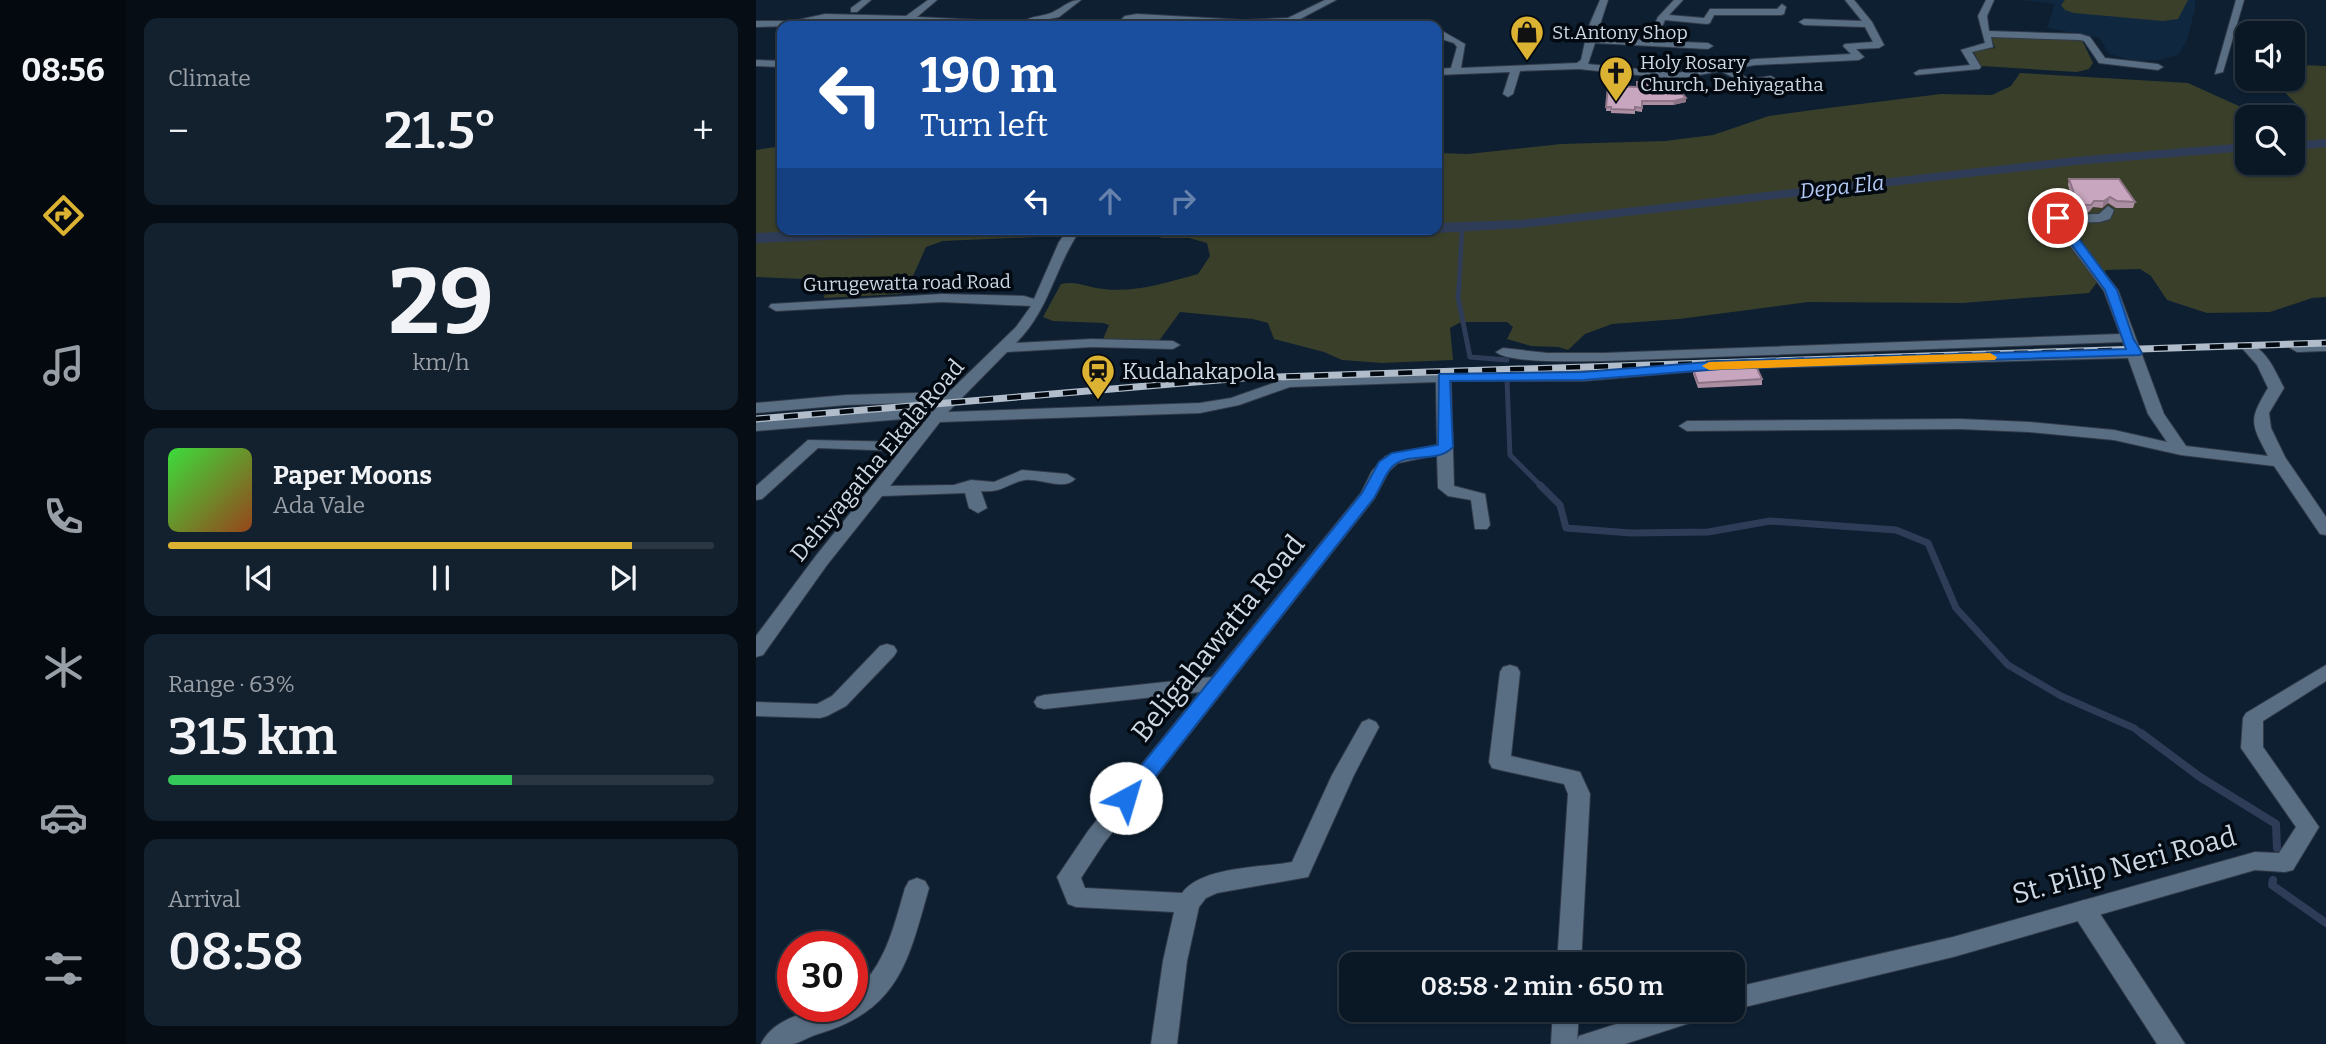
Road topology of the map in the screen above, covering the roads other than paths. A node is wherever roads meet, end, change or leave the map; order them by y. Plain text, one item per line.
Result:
1 (867, 0) edge
2 (933, 0) edge
3 (1077, 0) edge
4 (1332, 0) edge
5 (1604, 0) edge
6 (1679, 0) edge
7 (1849, 0) edge
8 (1990, 0) edge
9 (2240, 0) edge
10 (1782, 7) dead end
11 (853, 10) dead end
12 (1662, 17) junction
13 (906, 20) junction
14 (807, 21) edge
15 (988, 21) edge
16 (1030, 21) edge
17 (1125, 21) edge
18 (1171, 21) edge
19 (1292, 21) edge
20 (1804, 22) dead end
21 (756, 24) edge
22 (777, 24) edge
23 (1868, 24) junction
24 (1985, 33) junction
25 (1442, 36) edge
26 (1590, 40) junction
27 (1651, 42) junction
28 (1708, 46) dead end
29 (756, 63) edge
30 (777, 64) edge
31 (1579, 66) junction
32 (2158, 67) dead end
33 (1516, 68) junction
34 (1723, 68) junction
35 (1455, 71) junction
36 (1442, 72) edge
37 (2218, 72) dead end
38 (1919, 73) dead end
39 (1771, 79) dead end
40 (1508, 94) dead end
41 (2108, 210) dead end
42 (1070, 235) edge
43 (1039, 304) junction
44 (776, 307) dead end
45 (2127, 338) junction
46 (1173, 345) dead end
47 (2326, 347) edge
48 (1004, 348) junction
49 (2249, 348) dead end
50 (2297, 348) dead end
51 (1503, 352) dead end
52 (2135, 353) junction
53 (1443, 377) junction
54 (953, 397) junction
55 (756, 408) edge
56 (939, 414) junction
57 (756, 426) edge
58 (1687, 426) dead end
59 (914, 447) junction
60 (1445, 447) junction
61 (2181, 450) junction
62 (2280, 462) junction
63 (1067, 479) dead end
64 (971, 485) junction
65 (879, 491) junction
66 (756, 495) edge
67 (978, 508) dead end
68 (1481, 525) dead end
69 (2326, 530) edge
70 (756, 650) edge
71 (887, 651) dead end
72 (1510, 672) dead end
73 (2326, 672) edge
74 (1218, 683) junction
75 (1044, 702) dead end
76 (756, 709) edge
77 (1369, 727) dead end
78 (916, 888) dead end
79 (1188, 904) junction
80 (2084, 910) junction
81 (1570, 952) edge
82 (1745, 996) edge
83 (1565, 1022) edge
84 (1658, 1022) edge
85 (775, 1044) edge
86 (1164, 1044) edge
87 (1564, 1044) edge
88 (1588, 1044) edge
89 (2172, 1044) edge

1 - 11 street
2 - 13 street
3 - 16 street
4 - 19 street
5 - 26 street
6 - 12 street
7 - 23 street
8 - 24 street
9 - 37 street
10 - 12 street
12 - 27 street
13 - 14 street
13 - 15 street
17 - 18 street
20 - 23 street
21 - 22 street
23 - 34 street
24 - 32 street
24 - 38 street
25 - 35 street
26 - 27 street
26 - 31 street
27 - 28 street
29 - 30 street
31 - 33 street
31 - 34 street
33 - 35 street
33 - 40 street
34 - 39 street
35 - 36 street
41 - 45 street
42 - 43 street, Dehiyagatha Ekala Road
43 - 44 street, Gurugewatta road Road
43 - 48 street, Dehiyagatha Ekala Road
45 - 51 street
45 - 52 street
46 - 48 street
47 - 50 street
48 - 54 street, Dehiyagatha Ekala Road
49 - 62 street
52 - 53 street
52 - 61 street
53 - 56 street
53 - 60 street
54 - 55 street
54 - 56 street, Dehiyagatha Ekala Road
56 - 57 street
56 - 59 street, Dehiyagatha Ekala Road
58 - 61 street
59 - 65 street, Dehiyagatha Ekala Road
59 - 66 street
60 - 68 street
60 - 74 street, Beligahawatta Road
61 - 62 street
62 - 69 street
63 - 64 street
64 - 65 street
64 - 67 street
65 - 70 street, Dehiyagatha Ekala Road
71 - 76 street
72 - 81 street
73 - 80 street, St. Pilip Neri Road
74 - 75 street
74 - 79 street, Beligahawatta Road
77 - 79 street
78 - 85 street
79 - 86 street
80 - 82 street, St. Pilip Neri Road
80 - 89 street
83 - 87 street
84 - 88 street

